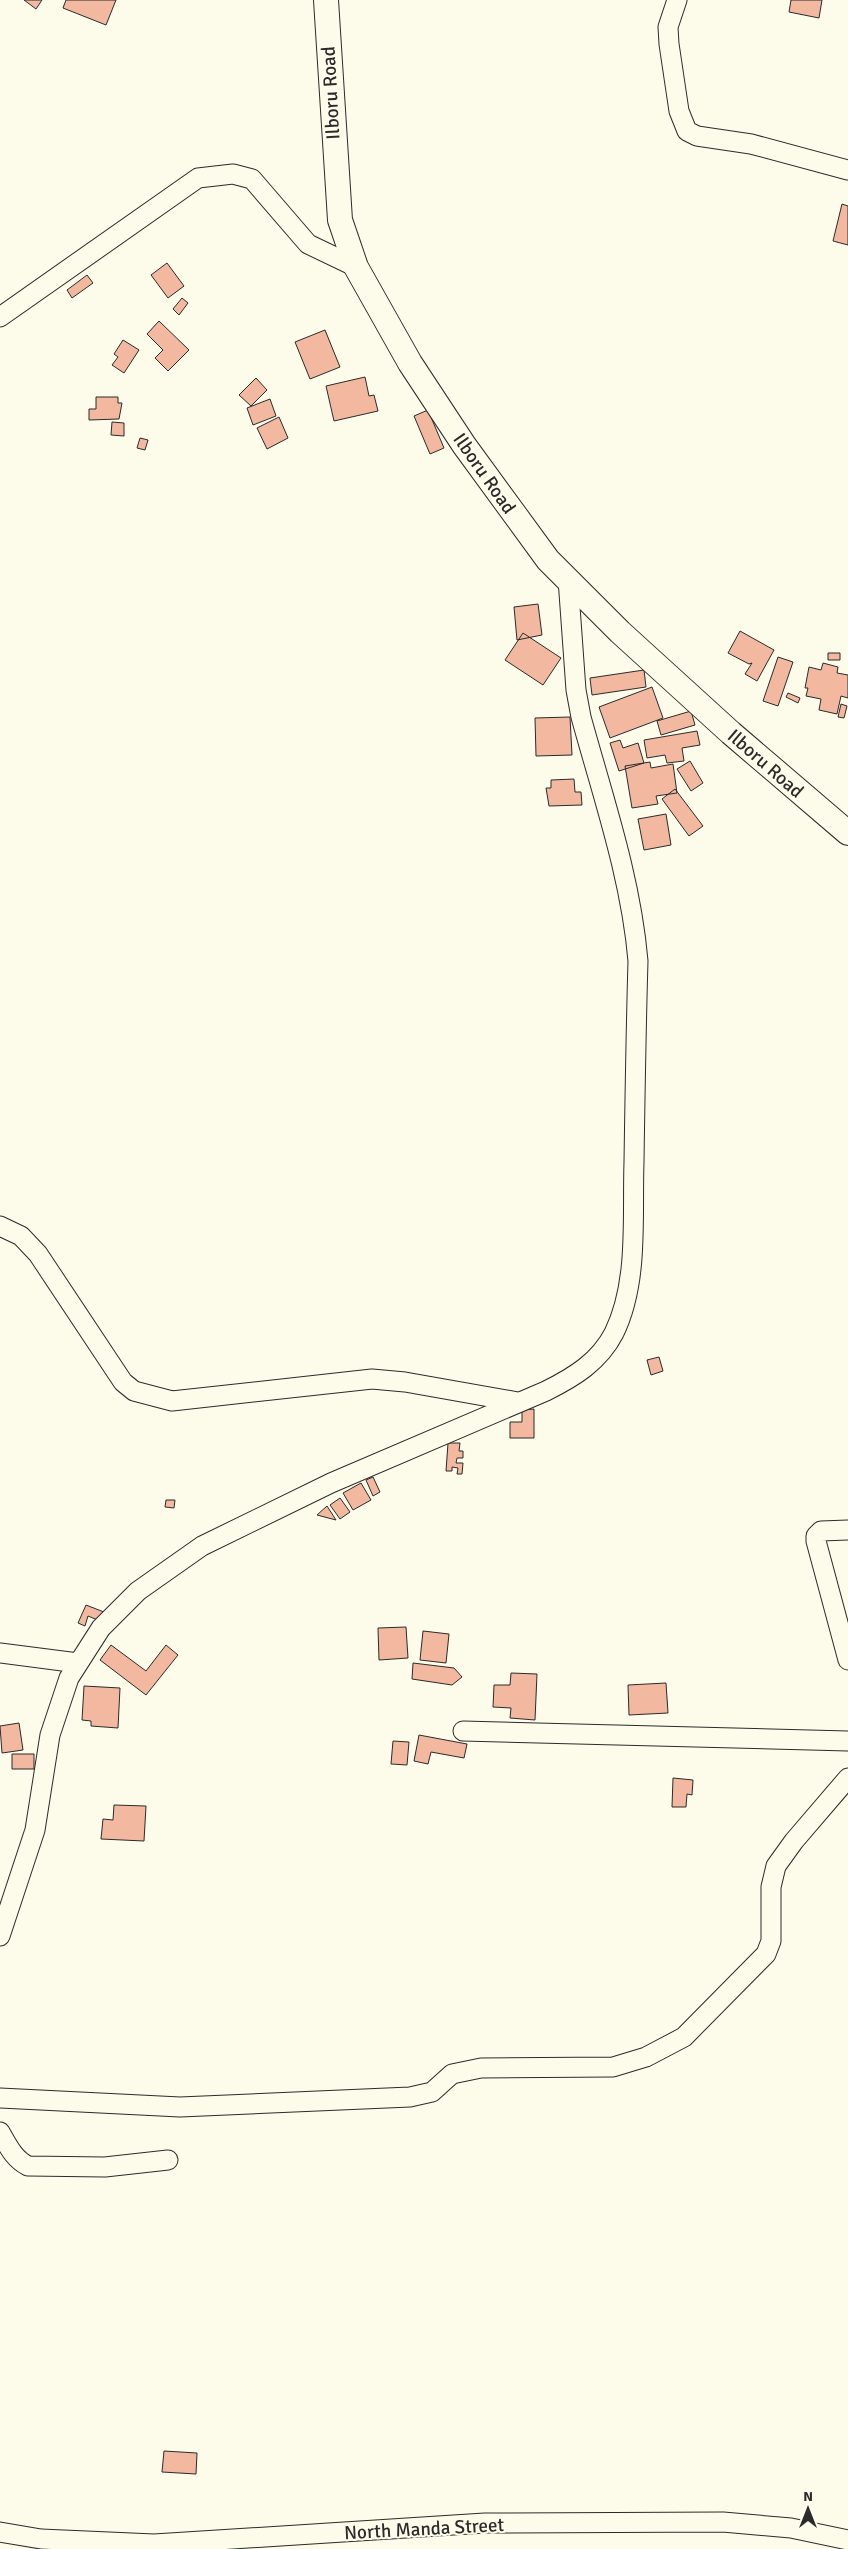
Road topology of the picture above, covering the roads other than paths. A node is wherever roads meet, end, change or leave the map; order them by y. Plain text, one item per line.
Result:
1 (326, 0) edge
2 (677, 0) edge
3 (848, 170) edge
4 (356, 267) junction
5 (0, 317) edge
6 (568, 579) junction
7 (848, 834) edge
8 (0, 1226) edge
9 (518, 1402) junction
10 (848, 1530) edge
11 (0, 1653) edge
12 (848, 1660) edge
13 (78, 1663) junction
14 (463, 1732) dead end
15 (848, 1741) edge
16 (848, 1778) edge
17 (0, 1936) edge
18 (0, 2098) edge
19 (0, 2132) edge
20 (168, 2160) dead end
21 (0, 2532) edge
22 (848, 2540) edge
23 (40, 2544) edge

1 - 4 street, Ilboru Road
2 - 3 street
4 - 5 street
4 - 6 street, Ilboru Road
6 - 7 street, Ilboru Road
6 - 9 street
8 - 9 street
9 - 13 street
10 - 12 street
11 - 13 street
13 - 17 street
14 - 15 street
16 - 18 street
19 - 20 street
21 - 23 street, North Manda Street
22 - 23 street, North Manda Street

